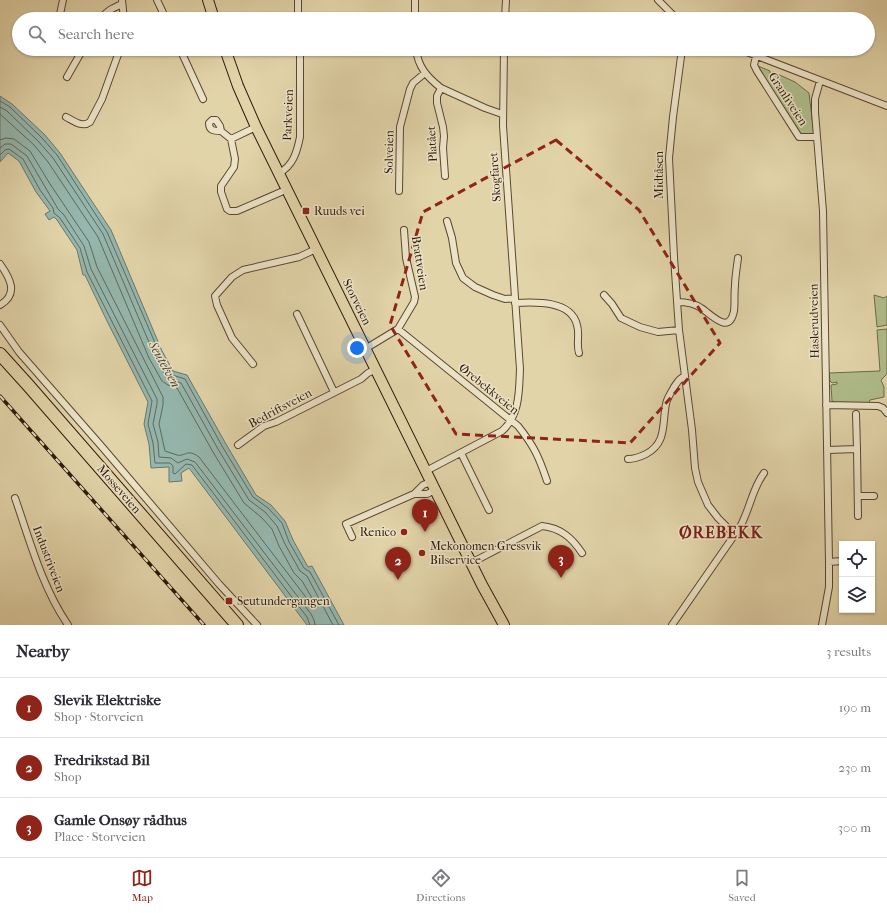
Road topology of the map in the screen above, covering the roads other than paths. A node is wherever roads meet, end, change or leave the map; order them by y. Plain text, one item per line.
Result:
1 (63, 0) edge
2 (158, 0) edge
3 (208, 0) edge
4 (298, 0) edge
5 (415, 0) edge
6 (506, 0) edge
7 (658, 0) edge
8 (122, 2) edge
9 (60, 12) edge
10 (106, 12) edge
11 (123, 12) edge
12 (163, 12) edge
13 (212, 12) edge
14 (298, 12) edge
15 (415, 12) edge
16 (505, 12) edge
17 (669, 12) edge
18 (79, 56) edge
19 (117, 56) edge
20 (183, 56) edge
21 (227, 56) edge
22 (300, 56) edge
23 (418, 56) edge
24 (504, 56) edge
25 (681, 56) edge
26 (756, 56) joint
27 (425, 74) junction
28 (67, 77) dead end
29 (820, 81) junction
30 (441, 88) junction
31 (203, 99) dead end
32 (887, 106) edge
33 (502, 114) junction
34 (66, 117) dead end
35 (256, 128) junction
36 (221, 131) dead end
37 (817, 137) junction
38 (231, 139) junction
39 (279, 173) junction
40 (445, 176) dead end
41 (399, 191) dead end
42 (281, 192) dead end
43 (447, 221) dead end
44 (404, 230) dead end
45 (316, 249) junction
46 (738, 258) dead end
47 (0, 264) edge
48 (604, 295) dead end
49 (515, 301) junction
50 (677, 302) junction
51 (0, 305) edge
52 (296, 314) dead end
53 (1, 326) edge
54 (398, 329) junction
55 (679, 330) junction
56 (366, 349) junction
57 (579, 353) dead end
58 (0, 354) edge
59 (253, 364) dead end
60 (0, 366) edge
61 (377, 372) junction
62 (685, 376) junction
63 (334, 392) junction
64 (826, 405) junction
65 (887, 413) edge
66 (856, 414) dead end
67 (511, 420) junction
68 (238, 445) dead end
69 (857, 449) junction
70 (827, 450) junction
71 (461, 453) junction
72 (628, 459) dead end
73 (426, 471) junction
74 (764, 473) dead end
75 (547, 481) dead end
76 (433, 486) junction
77 (414, 494) junction
78 (858, 496) junction
79 (874, 496) dead end
80 (15, 498) dead end
81 (489, 510) dead end
82 (858, 516) dead end
83 (735, 535) junction
84 (352, 537) dead end
85 (582, 553) dead end
86 (839, 561) edge
87 (829, 562) junction
88 (471, 563) junction
89 (68, 625) edge
90 (226, 625) edge
91 (237, 625) edge
92 (257, 625) edge
93 (504, 625) edge
94 (672, 625) edge
95 (822, 625) edge

1 - 9 street
2 - 12 street
3 - 13 main road
4 - 14 street
5 - 15 street
6 - 16 street
7 - 17 street
8 - 10 street
8 - 11 street
18 - 28 street
19 - 34 street
20 - 31 street
21 - 35 main road, Storveien
22 - 39 street, Parkveien
23 - 27 street
24 - 33 street, Skogfaret
25 - 50 street, Midtåsen
26 - 29 street, Granliveien
26 - 37 street, Granliveien
27 - 30 street
27 - 41 street, Solveien
29 - 32 street, Granliveien
29 - 37 street, Haslerudveien
30 - 33 street
30 - 40 street, Platået
33 - 49 street, Skogfaret
35 - 38 street
35 - 39 main road, Storveien
36 - 38 street
37 - 64 street, Haslerudveien
38 - 42 street
39 - 45 main road, Storveien
43 - 49 street
44 - 54 street, Brattveien
45 - 56 main road, Storveien
45 - 59 street
46 - 50 street
47 - 51 street
48 - 55 street
49 - 57 street
49 - 67 street, Skogfaret
50 - 55 street, Midtåsen
52 - 63 street
53 - 92 street
54 - 56 street, Brattveien
54 - 67 street, Ørebekkveien
55 - 62 street, Midtåsen
56 - 61 main road, Storveien
58 - 91 highway, Mosseveien
60 - 90 highway, Mosseveien
61 - 63 street, Bedriftsveien
61 - 73 main road, Storveien
62 - 72 street
62 - 83 street, Midtåsen
63 - 68 street, Bedriftsveien
64 - 65 street
64 - 70 street, Haslerudveien
66 - 69 street
67 - 71 street, Skogfaret
67 - 75 street, Ørebekkveien
69 - 70 street
69 - 78 street
70 - 87 street, Haslerudveien
71 - 73 street, Skogfaret
71 - 81 street
73 - 76 main road, Storveien
74 - 83 street
76 - 77 street
76 - 77 street
76 - 88 main road, Storveien
77 - 84 street
78 - 79 street
78 - 82 street
80 - 89 street, Industriveien
83 - 94 street
85 - 88 street
86 - 87 street
87 - 95 street, Haslerudveien
88 - 93 main road, Storveien

